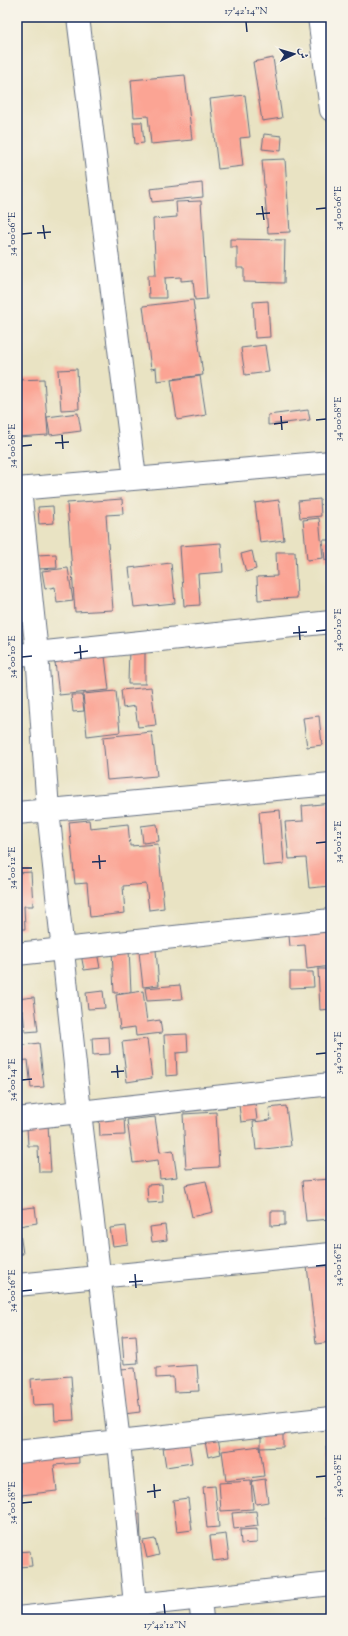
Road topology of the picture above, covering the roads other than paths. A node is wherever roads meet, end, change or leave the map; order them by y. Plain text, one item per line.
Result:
1 (78, 17) edge
2 (319, 17) edge
3 (331, 110) edge
4 (331, 462) edge
5 (135, 478) junction
6 (18, 489) edge
7 (331, 622) edge
8 (27, 654) edge
9 (331, 784) edge
10 (48, 810) junction
11 (17, 813) edge
12 (331, 920) edge
13 (63, 950) junction
14 (17, 954) edge
15 (331, 1084) edge
16 (80, 1112) junction
17 (17, 1119) edge
18 (331, 1254) edge
19 (100, 1276) junction
20 (17, 1285) edge
21 (331, 1418) edge
22 (119, 1442) junction
23 (17, 1452) edge
24 (331, 1584) edge
25 (135, 1605) junction
26 (201, 1609) edge
27 (17, 1618) edge

1 - 5 street
2 - 3 street
4 - 5 street
5 - 6 street
6 - 8 street
7 - 8 street
8 - 10 street
9 - 10 street
10 - 11 street
10 - 13 street
12 - 13 street
13 - 14 street
13 - 16 street
15 - 16 street
16 - 17 street
16 - 19 street
18 - 19 street
19 - 20 street
19 - 22 street
21 - 22 street
22 - 23 street
22 - 25 street
24 - 26 street
25 - 26 street
25 - 27 street

